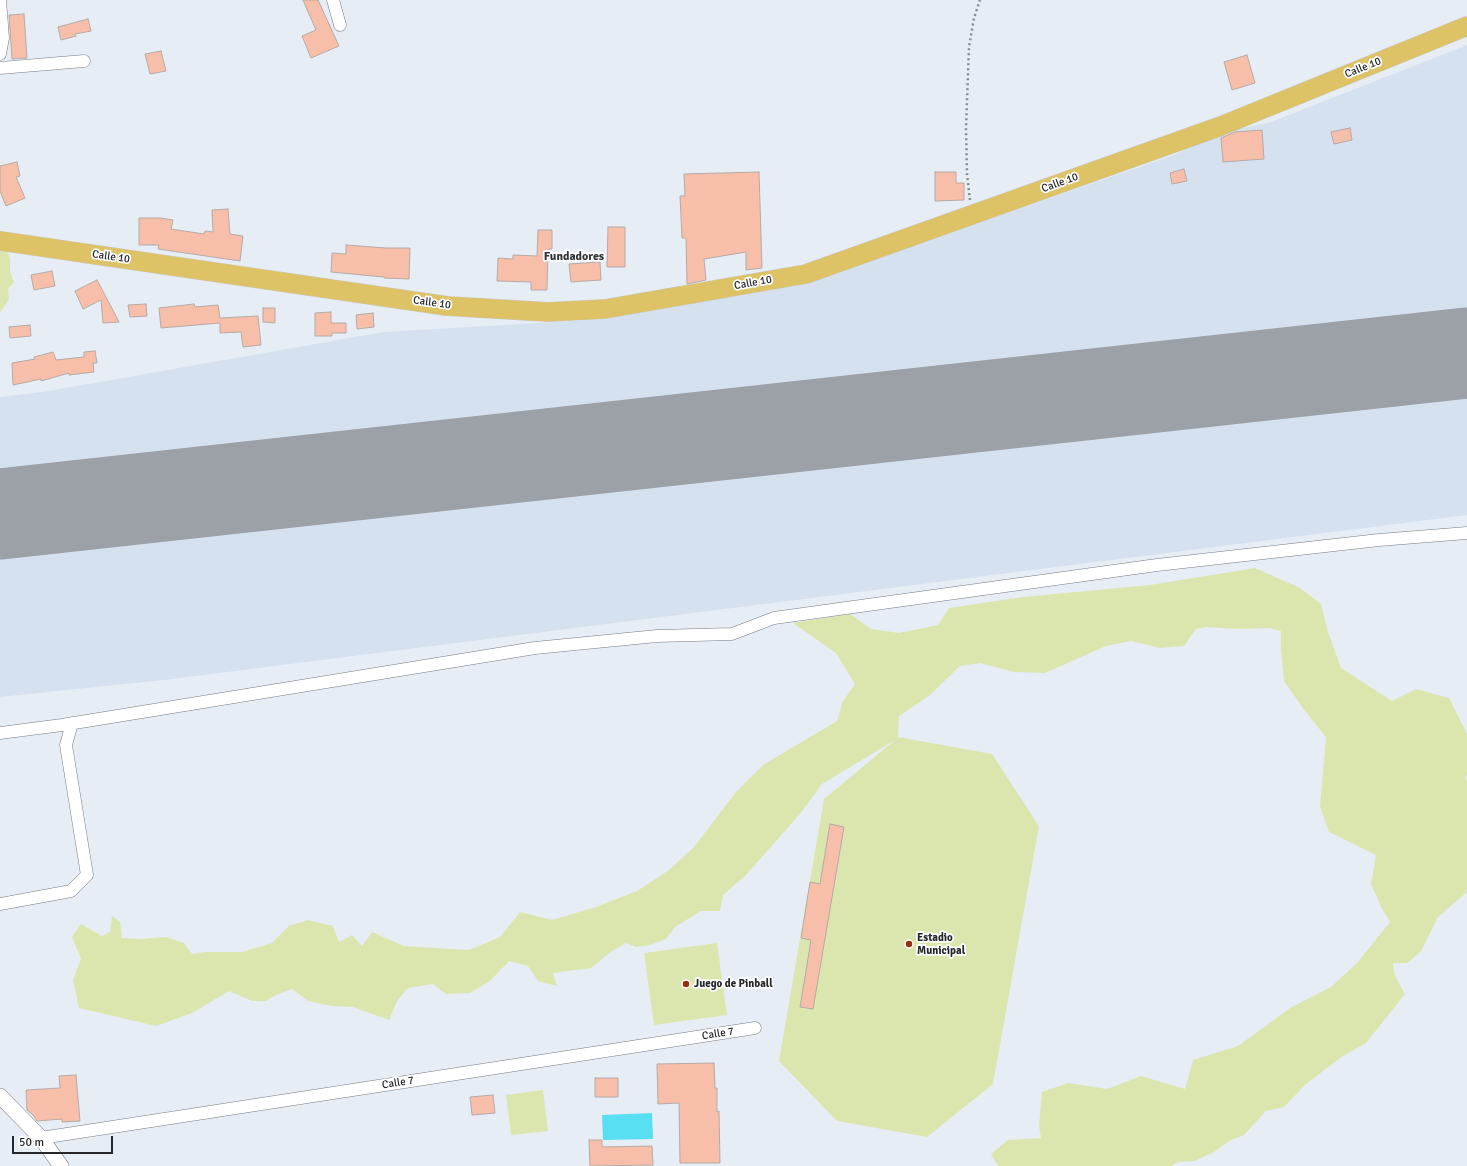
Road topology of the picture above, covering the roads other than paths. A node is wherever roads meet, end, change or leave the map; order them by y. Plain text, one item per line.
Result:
1 (0, 0) edge
2 (333, 0) edge
3 (340, 25) dead end
4 (1467, 26) edge
5 (0, 54) edge
6 (84, 61) dead end
7 (0, 68) edge
8 (0, 241) edge
9 (1467, 533) edge
10 (72, 723) junction
11 (0, 733) edge
12 (0, 904) edge
13 (755, 1028) dead end
14 (0, 1096) edge
15 (41, 1138) junction
16 (61, 1166) edge

1 - 5 street
2 - 3 street
4 - 8 main road, Calle 10
6 - 7 street
9 - 10 street
10 - 11 street
10 - 12 street
13 - 15 street, Calle 7
14 - 15 street
15 - 16 street

